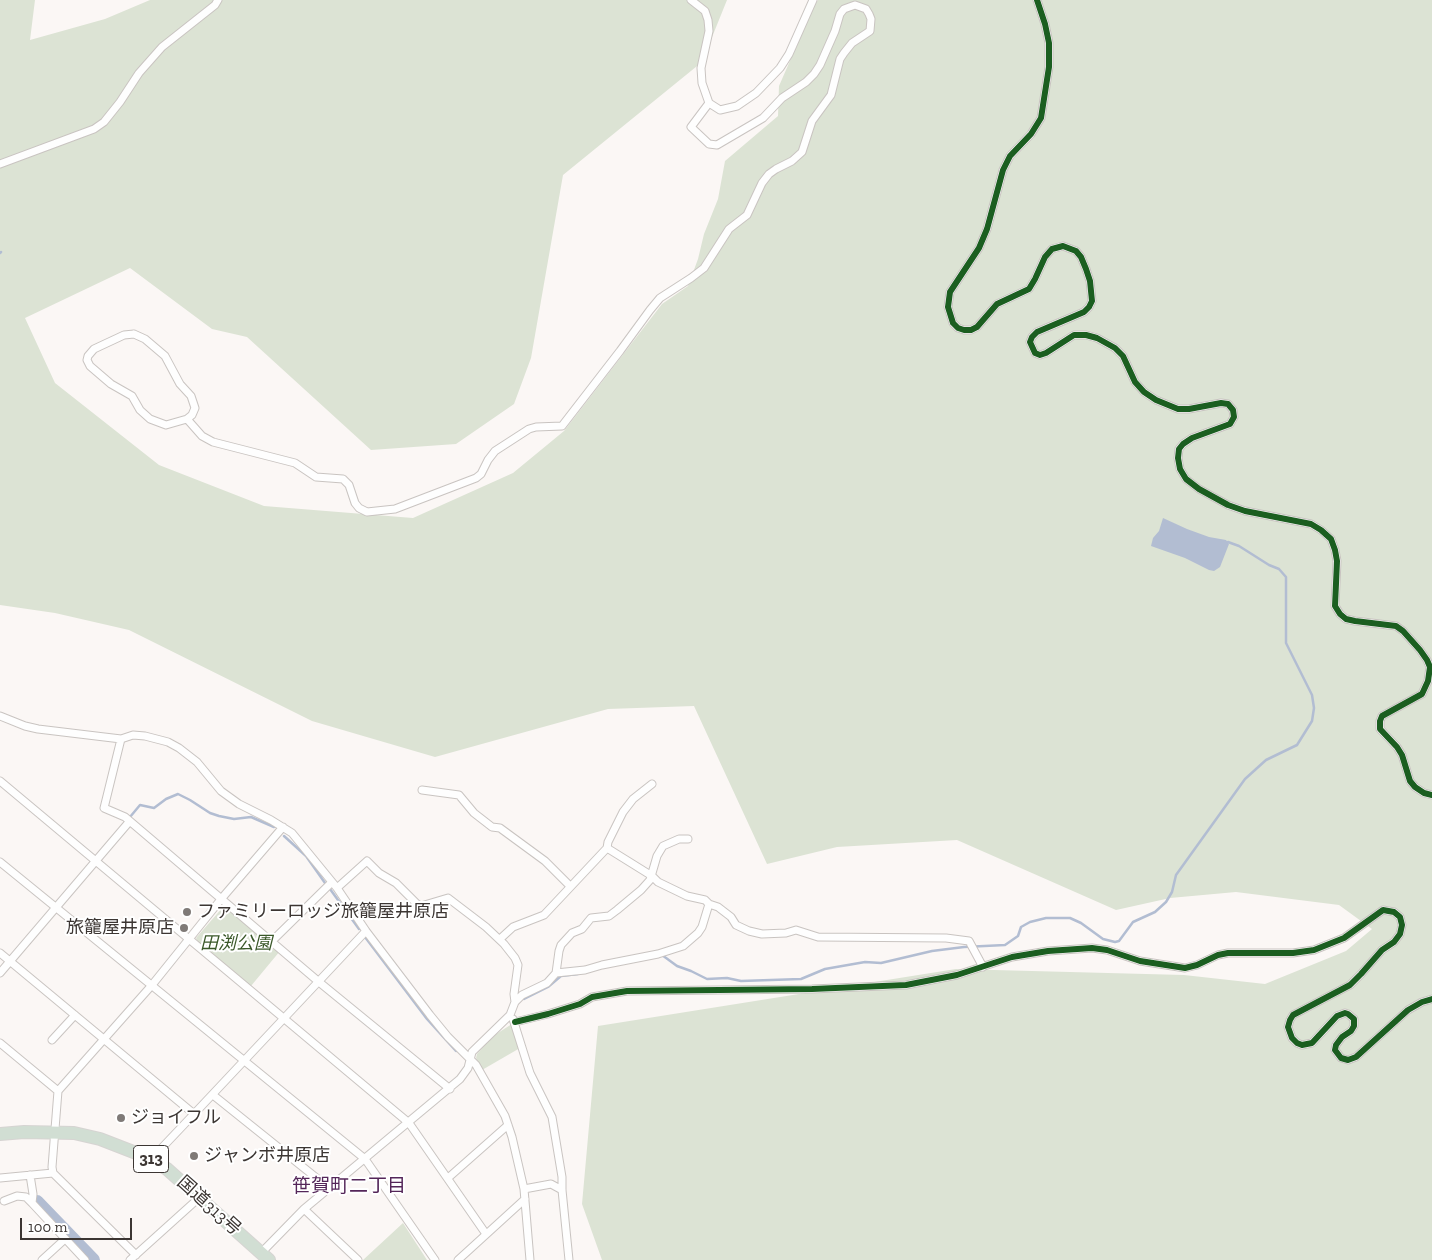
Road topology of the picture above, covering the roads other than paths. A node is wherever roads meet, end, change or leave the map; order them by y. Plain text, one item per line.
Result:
1 (218, 0) edge
2 (691, 0) edge
3 (813, 0) edge
4 (1036, 0) edge
5 (709, 103) junction
6 (0, 164) edge
7 (187, 419) junction
8 (0, 716) edge
9 (121, 739) junction
10 (0, 781) edge
11 (652, 784) dead end
12 (422, 790) dead end
13 (1432, 795) edge
14 (129, 822) junction
15 (283, 827) junction
16 (688, 839) dead end
17 (607, 848) junction
18 (96, 861) junction
19 (0, 862) edge
20 (652, 876) junction
21 (334, 885) junction
22 (570, 886) junction
23 (222, 898) junction
24 (709, 904) junction
25 (56, 908) junction
26 (366, 931) junction
27 (189, 939) junction
28 (500, 940) junction
29 (272, 941) junction
30 (0, 953) edge
31 (10, 961) junction
32 (983, 967) junction
33 (556, 973) junction
34 (0, 974) edge
35 (319, 982) junction
36 (152, 985) junction
37 (1432, 999) edge
38 (515, 1002) junction
39 (75, 1015) junction
40 (510, 1015) junction
41 (283, 1019) junction
42 (515, 1022) junction
43 (52, 1040) dead end
44 (104, 1040) junction
45 (0, 1043) edge
46 (470, 1058) junction
47 (244, 1061) junction
48 (450, 1089) junction
49 (58, 1090) junction
50 (212, 1095) junction
51 (194, 1114) junction
52 (409, 1123) junction
53 (508, 1125) junction
54 (55, 1132) junction
55 (0, 1134) edge
56 (149, 1158) junction
57 (365, 1159) junction
58 (53, 1173) junction
59 (30, 1175) junction
60 (0, 1178) edge
61 (448, 1178) junction
62 (329, 1188) junction
63 (524, 1189) junction
64 (562, 1190) junction
65 (200, 1197) junction
66 (525, 1199) junction
67 (4, 1201) dead end
68 (32, 1203) junction
69 (304, 1209) junction
70 (486, 1234) junction
71 (65, 1239) junction
72 (265, 1256) edge
73 (133, 1257) edge
74 (42, 1260) edge
75 (85, 1260) edge
76 (358, 1260) edge
77 (435, 1260) edge
78 (458, 1260) edge
79 (530, 1260) edge
80 (569, 1260) edge

1 - 6 street
2 - 5 street
3 - 5 street
4 - 13 street
5 - 7 street
7 - 7 street
8 - 9 street
9 - 14 street
9 - 15 street
10 - 18 street
11 - 17 street
12 - 22 street
14 - 18 street
14 - 23 street
15 - 21 street
15 - 23 street
16 - 20 street
17 - 20 street
17 - 22 street
18 - 25 street
18 - 27 street
19 - 25 street
20 - 24 street
20 - 33 street
21 - 26 street
21 - 28 street
21 - 29 street
22 - 28 street
23 - 27 street
23 - 29 street
24 - 32 street
24 - 33 street
25 - 31 street
25 - 36 street
26 - 35 street
26 - 46 street
27 - 36 street
27 - 41 street
28 - 38 street
29 - 35 street
30 - 31 street
31 - 34 street
31 - 39 street
32 - 37 street
32 - 42 street
33 - 38 street
35 - 41 street
35 - 48 street
36 - 44 street
36 - 47 street
38 - 40 street
39 - 43 street
39 - 44 street
40 - 42 street
40 - 46 street
41 - 47 street
41 - 52 street
42 - 64 street
44 - 49 street
44 - 51 street
45 - 49 street
46 - 48 street
46 - 53 street
47 - 50 street
47 - 57 street
48 - 52 street
49 - 54 street
50 - 51 street
50 - 62 street
51 - 56 street
52 - 57 street
52 - 61 street
53 - 61 street
53 - 63 street
54 - 55 highway, 国道313号 / 313
54 - 56 highway, 国道313号 / 313
54 - 58 street
56 - 65 highway, 国道313号 / 313
57 - 62 street
57 - 77 street
58 - 59 street
58 - 73 street
59 - 60 street
59 - 68 street
61 - 70 street
62 - 69 street
63 - 64 street
63 - 66 street
64 - 80 street
65 - 72 highway, 国道313号 / 313
65 - 73 street
66 - 70 street
66 - 79 street
67 - 68 street
68 - 71 street
69 - 72 street
69 - 76 street
70 - 78 street
71 - 74 street
71 - 75 street

